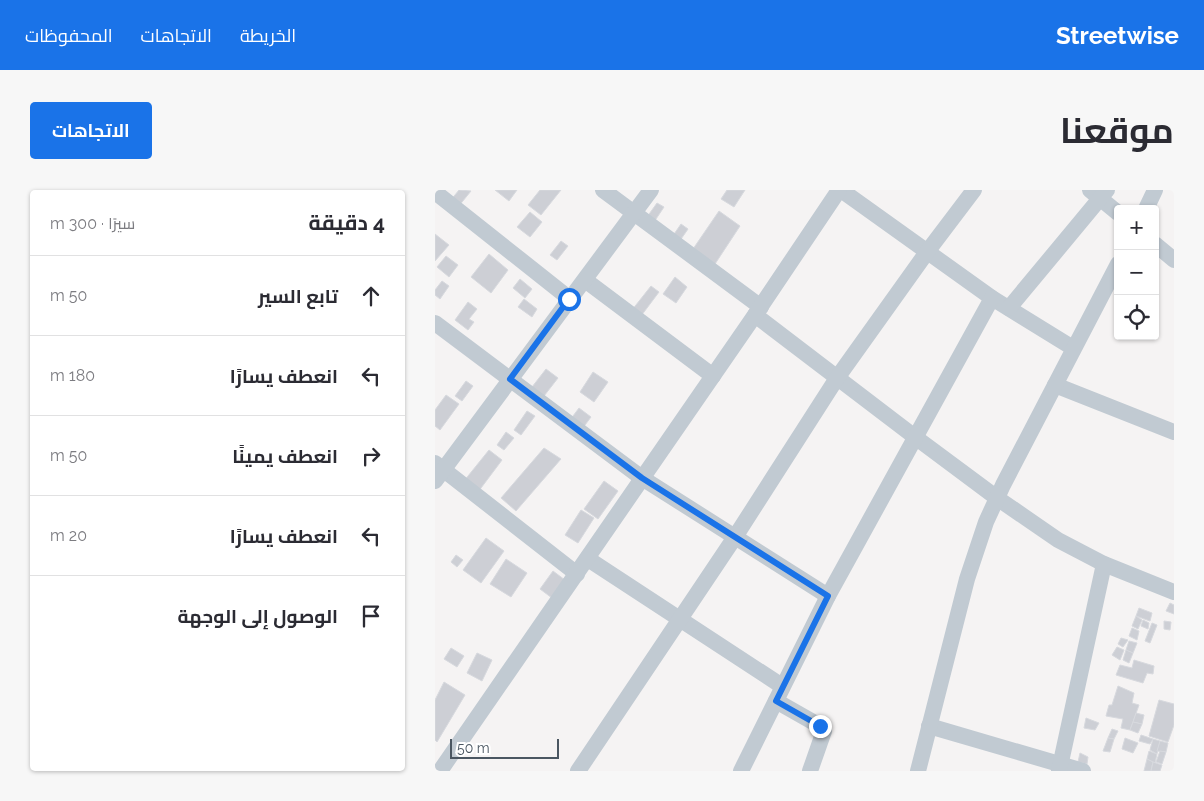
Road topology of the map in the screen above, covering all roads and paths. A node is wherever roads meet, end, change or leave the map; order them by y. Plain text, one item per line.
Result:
1 (603, 190) edge
2 (651, 190) edge
3 (840, 190) edge
4 (974, 190) edge
5 (1155, 190) edge
6 (435, 192) edge
7 (1099, 192) edge
8 (1148, 205) edge
9 (1114, 209) edge
10 (634, 213) junction
11 (1159, 247) edge
12 (927, 252) junction
13 (1174, 260) edge
14 (1114, 271) edge
15 (585, 280) junction
16 (992, 298) junction
17 (569, 299) junction
18 (1009, 308) junction
19 (758, 311) junction
20 (435, 323) edge
21 (1073, 348) junction
22 (713, 376) junction
23 (837, 378) junction
24 (510, 379) junction
25 (1055, 385) junction
26 (1174, 432) edge
27 (915, 438) junction
28 (438, 471) edge
29 (642, 478) junction
30 (997, 498) junction
31 (735, 537) junction
32 (587, 559) junction
33 (1104, 564) junction
34 (577, 574) junction
35 (1174, 592) edge
36 (828, 596) junction
37 (681, 619) junction
38 (783, 686) junction
39 (776, 701) junction
40 (929, 726) junction
41 (1060, 768) edge
42 (438, 770) edge
43 (578, 771) edge
44 (741, 771) edge
45 (810, 771) edge
46 (918, 771) edge
47 (1083, 771) edge

1 - 10 street
2 - 10 street
3 - 12 street
3 - 19 street
4 - 12 street
5 - 8 street
6 - 17 street
7 - 9 street
7 - 18 street
10 - 15 street
10 - 19 street
11 - 13 street
12 - 16 street
12 - 23 street
14 - 21 street
15 - 17 street
15 - 22 street
16 - 18 street
16 - 27 street
17 - 24 street
18 - 21 street
19 - 22 street
19 - 23 street
20 - 24 street
21 - 25 street
22 - 29 street
23 - 27 street
23 - 31 street
24 - 28 street
24 - 29 street
25 - 26 street
25 - 30 street
27 - 30 street
27 - 36 street
28 - 34 street
29 - 31 street
29 - 32 street
30 - 33 street
30 - 40 street
31 - 36 street
31 - 37 street
32 - 34 street
32 - 37 street
33 - 35 street
33 - 41 street
34 - 42 street
36 - 38 street
37 - 38 street
37 - 43 street
38 - 39 street
39 - 44 street
39 - 45 street
40 - 41 street
40 - 46 street
41 - 47 street

